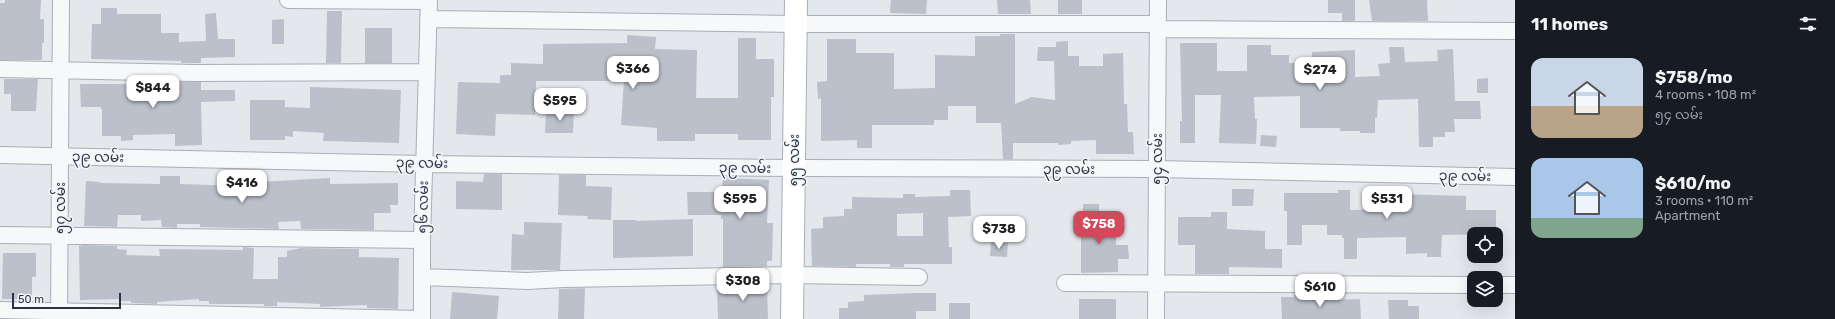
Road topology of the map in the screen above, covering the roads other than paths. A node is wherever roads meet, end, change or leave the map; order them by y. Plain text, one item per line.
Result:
1 (61, 0) edge
2 (288, 0) edge
3 (796, 0) edge
4 (1158, 0) edge
5 (429, 1) edge
6 (428, 18) junction
7 (795, 24) junction
8 (1158, 26) junction
9 (1515, 31) edge
10 (0, 69) edge
11 (60, 69) junction
12 (427, 72) junction
13 (0, 155) edge
14 (60, 156) junction
15 (424, 164) junction
16 (793, 168) junction
17 (1157, 169) junction
18 (1515, 177) edge
19 (60, 234) junction
20 (0, 235) edge
21 (422, 240) junction
22 (794, 275) junction
23 (422, 277) junction
24 (919, 278) dead end
25 (1065, 283) dead end
26 (1156, 283) junction
27 (1467, 285) edge
28 (1503, 285) edge
29 (1515, 285) edge
30 (0, 310) edge
31 (59, 315) edge
32 (422, 319) edge
33 (792, 319) edge
34 (1156, 319) edge

1 - 11 street, ၅၇ လမ်း
2 - 5 street
3 - 7 main road, ၅၅ လမ်း
4 - 8 street, ၅၄ လမ်း
5 - 6 street, ၅၆ လမ်း
6 - 7 street
6 - 12 street, ၅၆ လမ်း
7 - 8 street
7 - 16 main road, ၅၅ လမ်း
8 - 9 street
8 - 17 street, ၅၄ လမ်း
10 - 11 street
11 - 12 street
11 - 14 street, ၅၇ လမ်း
12 - 15 street, ၅၆ လမ်း
13 - 14 street, ၃၉ လမ်း
14 - 15 street, ၃၉ လမ်း
14 - 19 street, ၅၇ လမ်း
15 - 16 street, ၃၉ လမ်း
15 - 21 street, ၅၆ လမ်း
16 - 17 street, ၃၉ လမ်း
16 - 22 main road, ၅၅ လမ်း
17 - 18 street, ၃၉ လမ်း
17 - 26 street, ၅၄ လမ်း
19 - 20 street
19 - 21 street
19 - 31 street, ၅၇ လမ်း
21 - 23 street, ၅၆ လမ်း
22 - 23 street
22 - 24 street
22 - 33 main road, ၅၅ လမ်း
23 - 32 street, ၅၆ လမ်း
25 - 26 street
26 - 27 street
26 - 34 street, ၅၄ လမ်း
28 - 29 street
30 - 31 street
31 - 32 street

